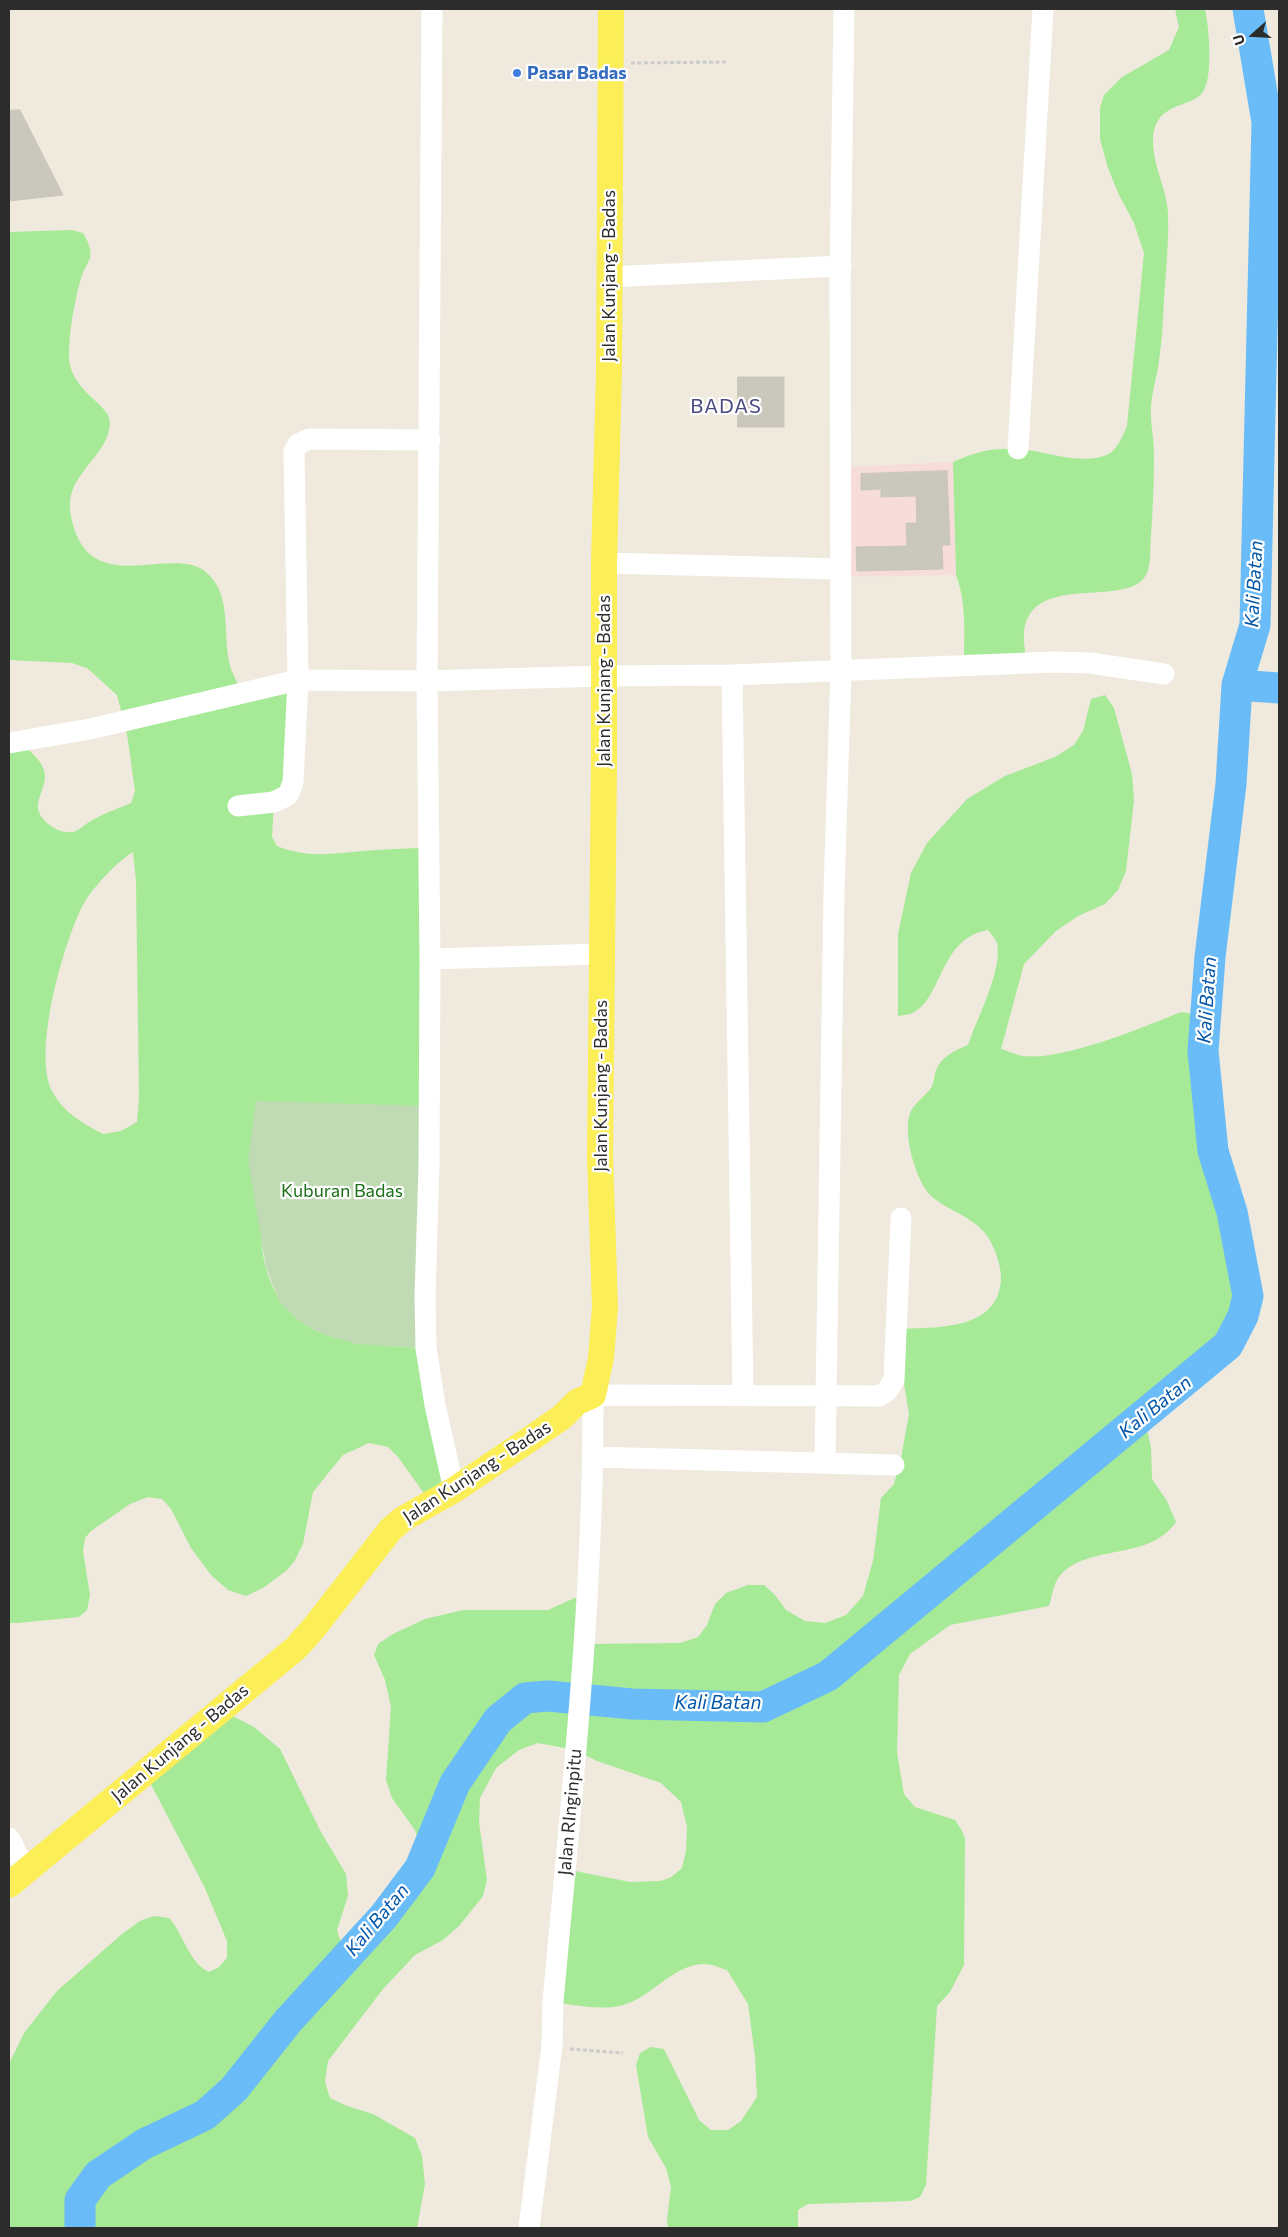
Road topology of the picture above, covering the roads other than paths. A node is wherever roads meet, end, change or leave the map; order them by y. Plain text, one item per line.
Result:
1 (432, 9) edge
2 (611, 9) edge
3 (844, 9) edge
4 (1043, 9) edge
5 (841, 266) junction
6 (609, 277) junction
7 (430, 440) junction
8 (1018, 449) dead end
9 (604, 563) junction
10 (840, 569) junction
11 (841, 670) junction
12 (1164, 674) dead end
13 (732, 675) junction
14 (603, 676) junction
15 (298, 680) junction
16 (427, 681) junction
17 (9, 743) edge
18 (238, 806) dead end
19 (602, 954) junction
20 (430, 959) junction
21 (901, 1218) dead end
22 (593, 1395) junction
23 (743, 1395) junction
24 (826, 1395) junction
25 (593, 1457) junction
26 (825, 1462) junction
27 (894, 1465) dead end
28 (454, 1490) junction
29 (9, 1838) edge
30 (17, 1878) edge
31 (529, 2228) edge

1 - 7 street
2 - 6 main road, Jalan Kunjang - Badas
3 - 5 street
4 - 8 street
5 - 6 street
5 - 10 street
6 - 9 main road, Jalan Kunjang - Badas
7 - 15 street
7 - 16 street
9 - 10 street
9 - 14 main road, Jalan Kunjang - Badas
10 - 11 street
11 - 12 street
11 - 13 street
11 - 24 street
13 - 14 street
13 - 23 street
14 - 16 street
14 - 19 main road, Jalan Kunjang - Badas
15 - 16 street
15 - 17 street
15 - 18 street
16 - 20 street
19 - 20 street
19 - 22 main road, Jalan Kunjang - Badas
20 - 28 street
21 - 24 street
22 - 23 street
22 - 25 street, Jalan RInginpitu
22 - 28 main road, Jalan Kunjang - Badas
23 - 24 street
24 - 26 street
25 - 26 street
25 - 31 street, Jalan RInginpitu
26 - 27 street
28 - 30 main road, Jalan Kunjang - Badas
29 - 30 street

